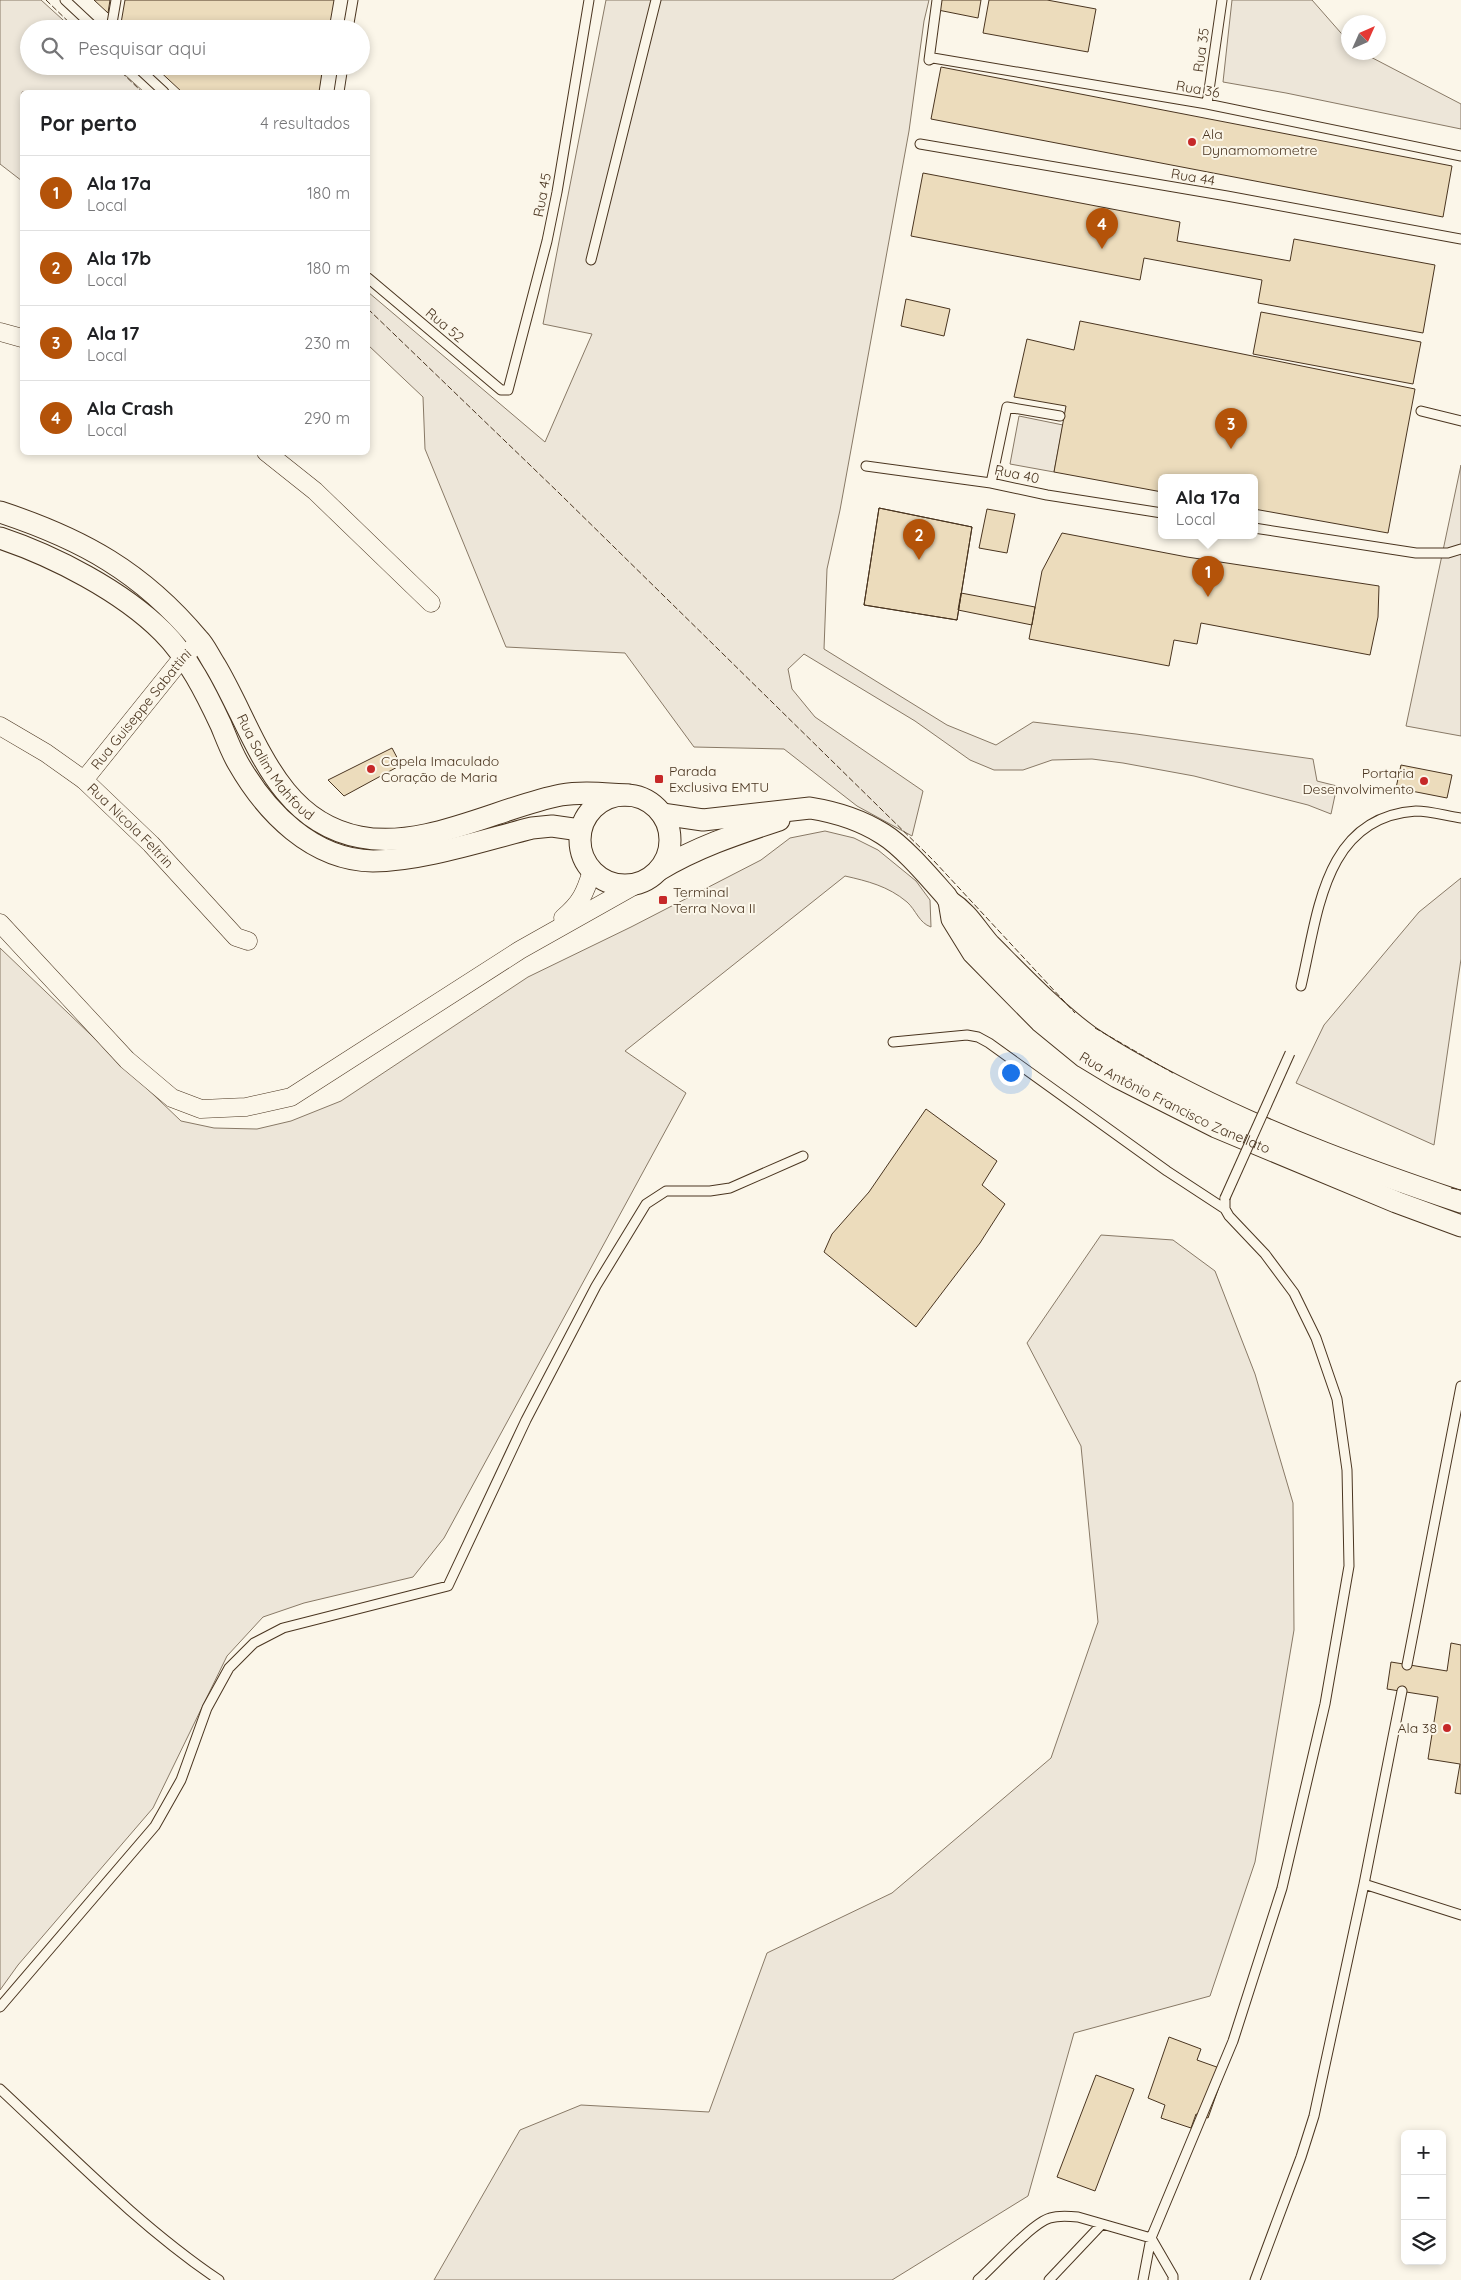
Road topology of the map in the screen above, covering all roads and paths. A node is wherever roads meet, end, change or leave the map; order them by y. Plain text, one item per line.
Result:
1 (65, 0) edge
2 (116, 0) edge
3 (352, 0) edge
4 (589, 0) edge
5 (656, 0) edge
6 (937, 0) edge
7 (1222, 0) edge
8 (86, 20) edge
9 (113, 20) edge
10 (349, 20) edge
11 (146, 75) edge
12 (342, 75) edge
13 (162, 90) edge
14 (339, 90) edge
15 (1207, 104) junction
16 (920, 144) dead end
17 (1461, 156) edge
18 (1461, 239) edge
19 (591, 260) dead end
20 (370, 280) edge
21 (0, 332) edge
22 (20, 337) edge
23 (506, 392) joint
24 (1421, 411) dead end
25 (1060, 416) dead end
26 (1461, 421) edge
27 (270, 455) edge
28 (866, 466) dead end
29 (991, 483) junction
30 (0, 512) edge
31 (1158, 512) edge
32 (1258, 529) edge
33 (0, 538) edge
34 (1461, 549) edge
35 (431, 603) dead end
36 (200, 641) junction
37 (183, 657) junction
38 (0, 726) edge
39 (84, 780) junction
40 (628, 795) junction
41 (810, 808) junction
42 (662, 814) junction
43 (1461, 818) edge
44 (580, 830) junction
45 (659, 870) junction
46 (592, 871) junction
47 (639, 883) junction
48 (0, 923) edge
49 (248, 940) dead end
50 (981, 948) junction
51 (520, 950) junction
52 (1301, 986) dead end
53 (893, 1042) dead end
54 (1290, 1053) dead end
55 (803, 1156) dead end
56 (1461, 1202) edge
57 (1225, 1209) junction
58 (1461, 1226) edge
59 (1461, 1386) edge
60 (1407, 1664) dead end
61 (1402, 1691) dead end
62 (1364, 1884) junction
63 (1461, 1915) edge
64 (0, 2008) edge
65 (0, 2089) edge
66 (1102, 2224) junction
67 (1151, 2238) junction
68 (220, 2280) edge
69 (978, 2280) edge
70 (1049, 2280) edge
71 (1143, 2280) edge
72 (1173, 2280) edge
73 (1255, 2280) edge

1 - 8 lane
2 - 9 lane
3 - 10 lane
4 - 23 lane, Rua 45
5 - 19 lane
6 - 15 lane, Rua 36
7 - 15 lane, Rua 35
11 - 13 lane
12 - 14 lane
15 - 17 lane, Rua 36
16 - 18 lane, Rua 44
20 - 23 lane, Rua 52
21 - 22 street
24 - 26 lane
25 - 29 lane
27 - 35 street
28 - 29 lane, Rua 40
29 - 31 lane, Rua 40
30 - 36 street, Rua Salim Mahfoud
32 - 34 lane
33 - 37 street, Rua Salim Mahfoud
36 - 37 street, Rua Guiseppe Sabattini
36 - 40 street, Rua Salim Mahfoud
37 - 39 street, Rua Guiseppe Sabattini
37 - 44 street, Rua Salim Mahfoud
38 - 39 street, Rua Nicola Feltrin
39 - 49 street, Rua Nicola Feltrin
40 - 42 street
40 - 44 street
41 - 42 street, Rua Antônio Francisco Zanellato
41 - 45 street
41 - 50 street, Rua Antônio Francisco Zanellato
42 - 45 street
43 - 52 lane
44 - 46 street
45 - 47 street
46 - 47 street
46 - 51 street
47 - 51 street
48 - 51 street
50 - 56 street, Rua Antônio Francisco Zanellato
50 - 58 street, Rua Antônio Francisco Zanellato
53 - 57 lane
54 - 57 lane, bridge
55 - 64 lane
57 - 67 lane
59 - 60 lane
61 - 62 lane
62 - 63 lane
62 - 73 lane
65 - 68 lane
66 - 67 lane
66 - 69 lane
66 - 70 lane
67 - 71 lane
67 - 72 lane

